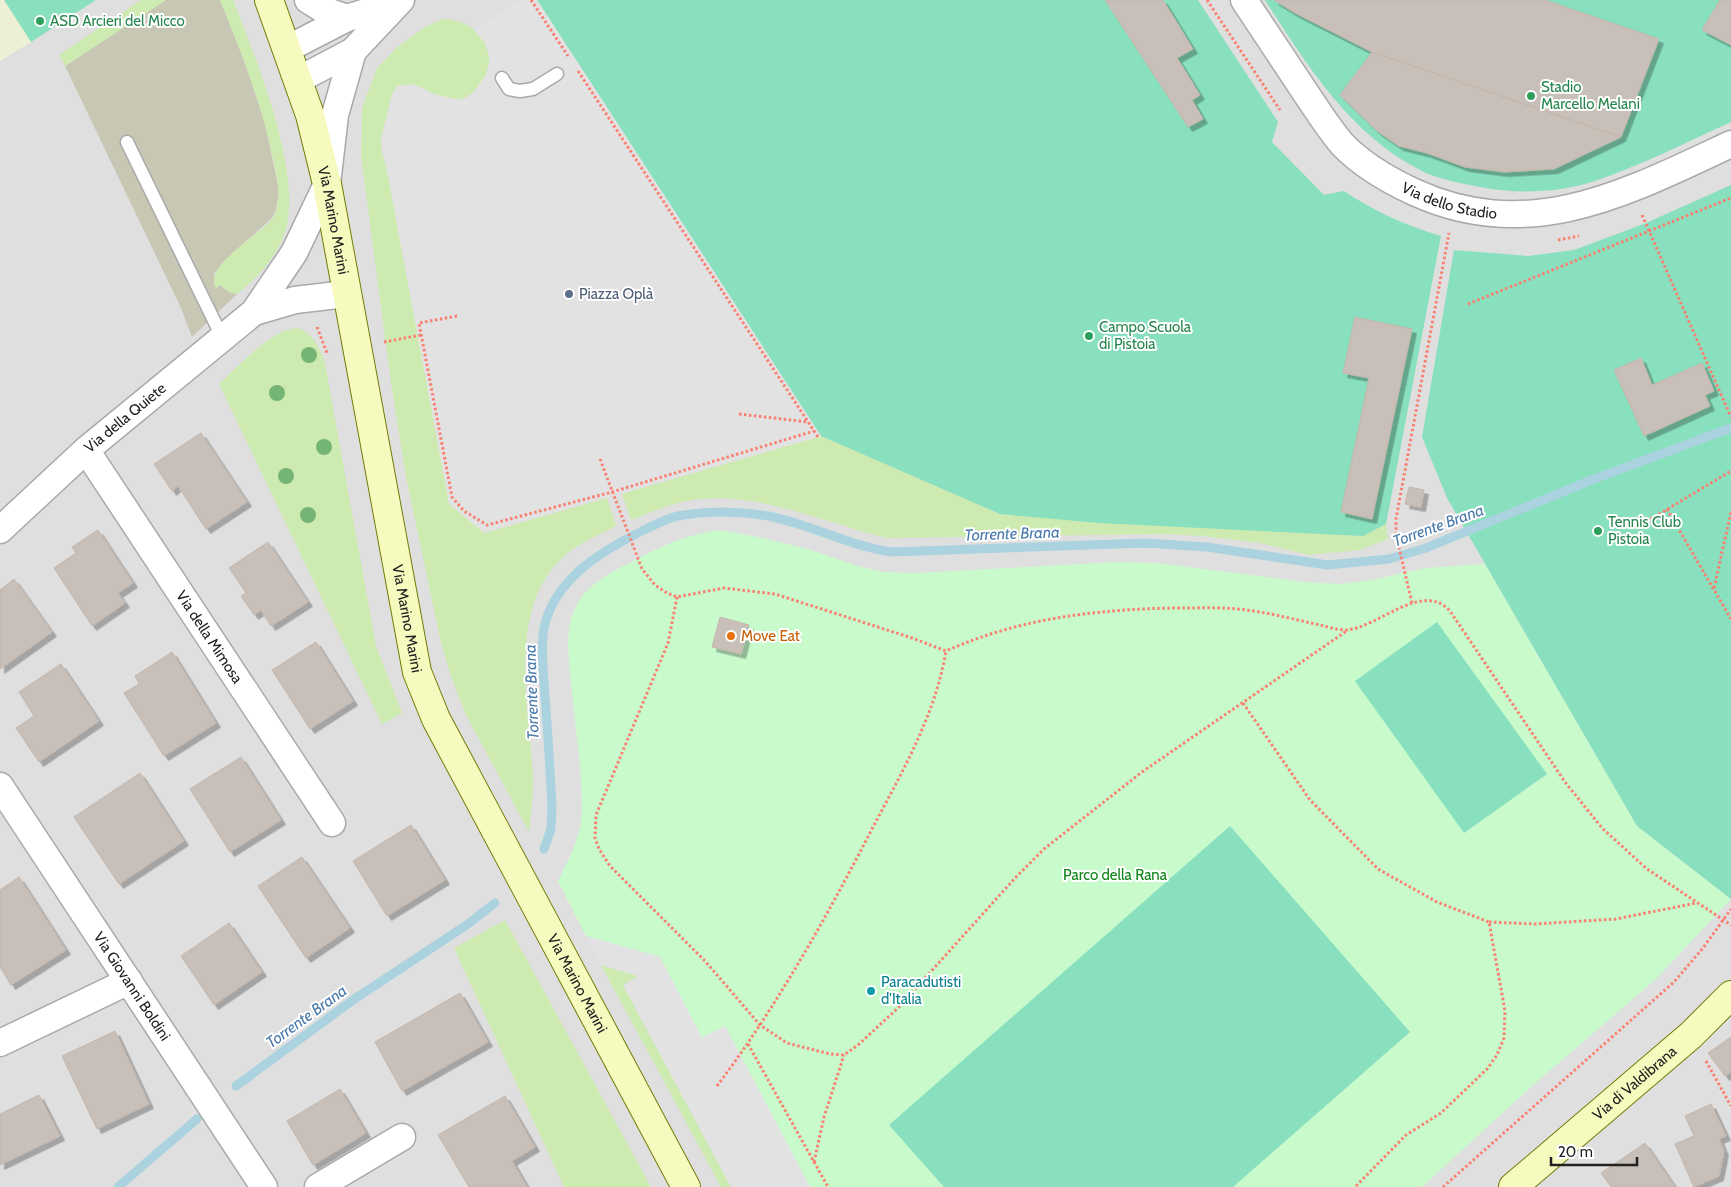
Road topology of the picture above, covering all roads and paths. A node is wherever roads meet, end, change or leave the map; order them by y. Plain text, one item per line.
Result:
1 (269, 0) edge
2 (308, 0) edge
3 (401, 0) edge
4 (531, 0) edge
5 (1244, 0) edge
6 (347, 18) junction
7 (287, 48) junction
8 (353, 51) junction
9 (570, 59) dead end
10 (575, 67) dead end
11 (557, 74) dead end
12 (502, 78) dead end
13 (298, 80) junction
14 (127, 142) dead end
15 (1731, 144) edge
16 (327, 184) junction
17 (1731, 198) edge
18 (1453, 208) junction
19 (1642, 215) dead end
20 (1650, 232) junction
21 (346, 294) junction
22 (1468, 304) dead end
23 (254, 312) junction
24 (457, 316) dead end
25 (421, 335) junction
26 (222, 337) junction
27 (376, 343) dead end
28 (739, 414) dead end
29 (1731, 417) edge
30 (808, 422) junction
31 (814, 431) junction
32 (818, 438) dead end
33 (86, 450) junction
34 (600, 460) dead end
35 (1731, 471) edge
36 (612, 492) junction
37 (1667, 509) junction
38 (1731, 512) edge
39 (1646, 522) dead end
40 (0, 530) edge
41 (1713, 589) junction
42 (677, 596) junction
43 (1412, 603) junction
44 (1731, 619) edge
45 (1348, 630) junction
46 (946, 651) junction
47 (1243, 703) junction
48 (0, 786) edge
49 (332, 823) dead end
50 (1696, 903) junction
51 (1731, 909) edge
52 (1723, 921) junction
53 (1489, 922) junction
54 (1731, 925) edge
55 (129, 981) junction
56 (1731, 995) edge
57 (760, 1025) junction
58 (0, 1043) edge
59 (748, 1044) junction
60 (844, 1055) junction
61 (1708, 1065) dead end
62 (717, 1086) dead end
63 (1731, 1106) edge
64 (402, 1137) dead end
65 (814, 1162) junction
66 (264, 1187) edge
67 (318, 1187) edge
68 (686, 1187) edge
69 (828, 1187) edge
70 (1355, 1187) edge
71 (1443, 1187) edge
72 (1513, 1187) edge

1 - 7 main road, Via Marino Marini
2 - 6 street
3 - 6 street
3 - 8 street
4 - 9 path
5 - 18 street, Via dello Stadio
6 - 7 street
7 - 13 main road, Via Marino Marini
8 - 13 street
8 - 16 street, Via della Quiete
10 - 30 path
11 - 12 lane
13 - 16 main road, Via Marino Marini
14 - 26 lane
15 - 18 street, Via dello Stadio
16 - 21 main road, Via Marino Marini
16 - 23 street, Via della Quiete
17 - 20 path
18 - 43 path
19 - 20 path
20 - 22 path
20 - 29 path
21 - 23 street, Via della Quiete
21 - 68 main road, Via Marino Marini
23 - 26 street, Via della Quiete
24 - 25 path
25 - 27 path
25 - 36 path
26 - 33 street, Via della Quiete
28 - 30 path
30 - 31 path
31 - 32 path
31 - 36 path
33 - 40 street, Via della Quiete
33 - 49 street, Via della Mimosa
34 - 36 path
35 - 37 path
36 - 42 path
37 - 39 path
37 - 41 path
38 - 41 path
41 - 44 path
42 - 46 path
42 - 57 path
43 - 45 path
43 - 50 path
45 - 46 path
45 - 47 path
46 - 57 path
47 - 53 path
47 - 60 path
48 - 55 street, Via Giovanni Boldini
50 - 52 path
50 - 53 path
51 - 52 path
52 - 54 path
52 - 71 path
53 - 70 path
55 - 58 street
55 - 66 street, Via Giovanni Boldini
56 - 72 main road, Via di Valdibrana
57 - 59 path
57 - 60 path
59 - 62 path
59 - 65 path
60 - 65 path
61 - 63 path
64 - 67 street
65 - 69 path

